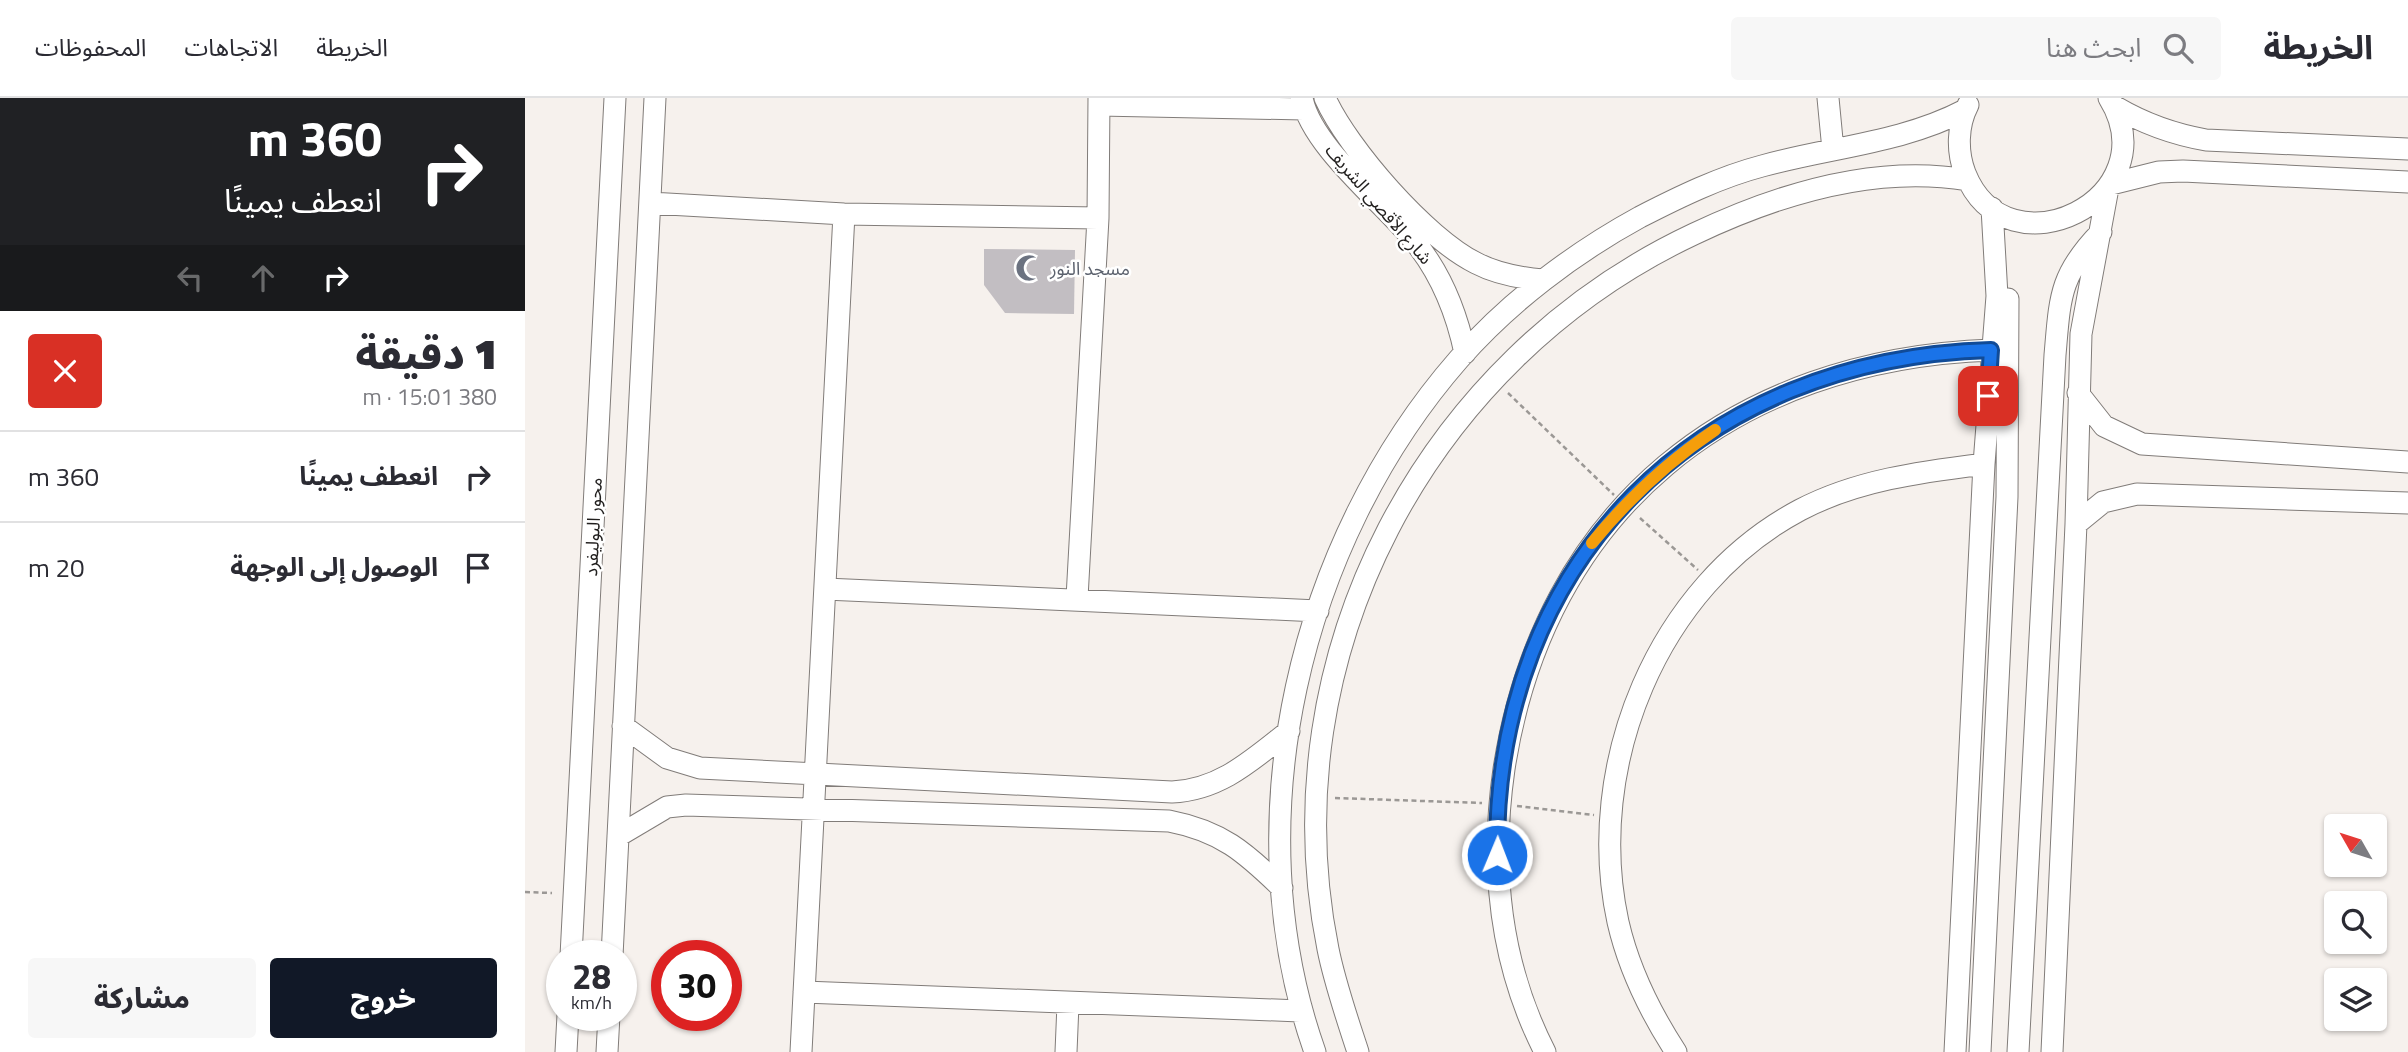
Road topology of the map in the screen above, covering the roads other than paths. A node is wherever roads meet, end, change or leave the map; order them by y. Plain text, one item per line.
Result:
1 (615, 98) edge
2 (655, 98) edge
3 (1325, 98) edge
4 (1828, 98) edge
5 (1099, 101) edge
6 (2111, 102) edge
7 (1303, 104) edge
8 (1969, 104) edge
9 (2408, 149) edge
10 (1833, 150) junction
11 (1968, 180) junction
12 (2408, 182) edge
13 (2109, 186) junction
14 (650, 203) junction
15 (1992, 208) junction
16 (844, 214) junction
17 (1098, 218) junction
18 (2102, 231) junction
19 (1996, 272) junction
20 (1543, 280) junction
21 (1991, 350) junction
22 (1465, 353) junction
23 (2078, 393) junction
24 (2408, 462) edge
25 (1984, 464) junction
26 (2408, 503) edge
27 (2076, 524) junction
28 (825, 589) junction
29 (1077, 598) junction
30 (1318, 611) junction
31 (623, 726) junction
32 (1289, 731) junction
33 (815, 773) junction
34 (814, 807) junction
35 (618, 836) junction
36 (1282, 888) junction
37 (572, 940) edge
38 (613, 940) edge
39 (804, 992) junction
40 (1069, 1004) junction
41 (1300, 1011) junction
42 (567, 1031) edge
43 (608, 1031) edge
44 (566, 1052) edge
45 (607, 1052) edge
46 (801, 1052) edge
47 (1066, 1052) edge
48 (1315, 1052) edge
49 (1358, 1052) edge
50 (1545, 1052) edge
51 (1676, 1052) edge
52 (1955, 1052) edge
53 (1980, 1052) edge
54 (2018, 1052) edge
55 (2052, 1052) edge

1 - 37 street, محور البوليفرد
2 - 14 street
3 - 20 street, شارع الأقصي الشريف
4 - 10 street
5 - 7 street
5 - 17 street
6 - 9 street
6 - 13 street
7 - 22 street, شارع الأقصي الشريف
8 - 10 street
8 - 11 street
10 - 20 street
11 - 15 street
11 - 49 street
12 - 13 street
13 - 15 street
13 - 18 street
14 - 16 street
14 - 31 street
15 - 19 street
16 - 17 street
16 - 28 street
17 - 29 street
18 - 23 street
18 - 54 street
19 - 21 street
19 - 53 street
20 - 22 street
21 - 25 street
21 - 50 street
22 - 30 street
23 - 24 street
23 - 27 street
25 - 51 street
25 - 52 street
26 - 27 street
27 - 55 street
28 - 29 street
28 - 33 street
29 - 30 street
30 - 32 street
31 - 33 street
31 - 35 street
32 - 33 street
32 - 36 street
33 - 34 street
34 - 35 street
34 - 36 street
34 - 39 street
35 - 38 street
36 - 41 street
39 - 40 street
39 - 46 street
40 - 41 street
40 - 47 street
41 - 48 street
42 - 44 street
43 - 45 street

